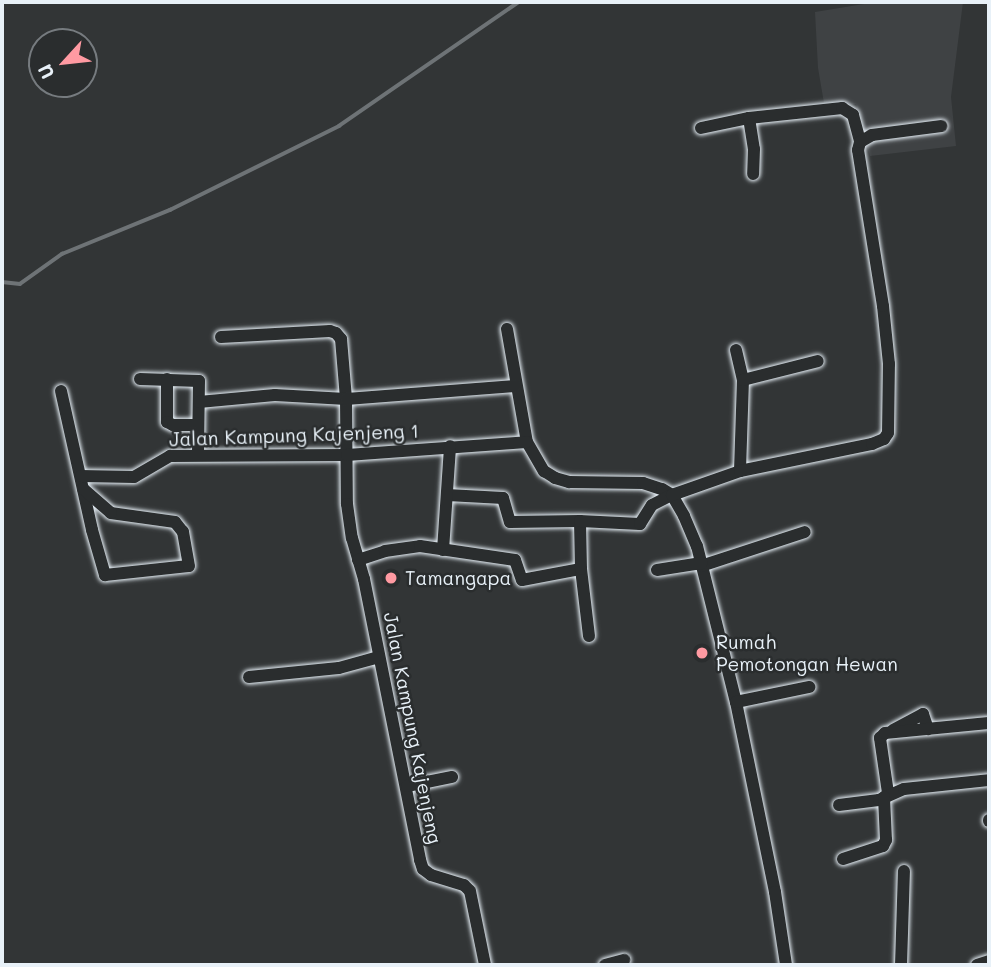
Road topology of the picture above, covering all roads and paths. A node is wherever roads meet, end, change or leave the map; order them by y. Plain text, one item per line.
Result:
1 (749, 118) junction
2 (942, 126) dead end
3 (701, 128) dead end
4 (860, 142) junction
5 (753, 174) dead end
6 (507, 329) dead end
7 (221, 337) dead end
8 (736, 350) dead end
9 (818, 361) dead end
10 (140, 379) dead end
11 (167, 379) junction
12 (743, 380) junction
13 (516, 386) junction
14 (61, 391) dead end
15 (346, 398) junction
16 (199, 402) junction
17 (198, 425) junction
18 (527, 442) junction
19 (450, 446) junction
20 (198, 455) junction
21 (347, 455) junction
22 (740, 471) junction
23 (82, 482) junction
24 (667, 492) junction
25 (447, 495) junction
26 (580, 521) junction
27 (805, 532) dead end
28 (443, 550) junction
29 (358, 560) junction
30 (701, 564) junction
31 (581, 569) junction
32 (657, 570) dead end
33 (589, 636) dead end
34 (379, 657) junction
35 (249, 677) dead end
36 (809, 687) dead end
37 (736, 702) junction
38 (989, 723) edge
39 (452, 778) dead end
40 (989, 780) edge
41 (407, 786) junction
42 (886, 795) junction
43 (839, 805) dead end
44 (843, 859) dead end
45 (904, 871) dead end
46 (624, 960) dead end
47 (989, 961) edge
48 (485, 965) edge
49 (605, 965) edge
50 (786, 965) edge
51 (901, 965) edge
52 (977, 965) edge

1 - 3 street
1 - 4 street
1 - 5 street
2 - 4 street
4 - 22 street
6 - 13 street
7 - 15 street, Jalan Kampung Kajenjeng
8 - 12 street
9 - 12 street
10 - 11 street
11 - 16 street
11 - 17 street
12 - 22 street
13 - 15 street
13 - 18 street
14 - 23 street
15 - 16 street
15 - 21 street, Jalan Kampung Kajenjeng
16 - 17 street
17 - 20 street
18 - 19 street, Jalan Kampung Kajenjeng 1
18 - 24 street
19 - 21 street, Jalan Kampung Kajenjeng 1
19 - 25 street
20 - 21 street, Jalan Kampung Kajenjeng 1
20 - 23 street, Jalan Kampung Kajenjeng 1
21 - 29 street, Jalan Kampung Kajenjeng
22 - 24 street
23 - 23 street
24 - 26 street
24 - 30 street
25 - 26 street
25 - 28 street
26 - 31 street
27 - 30 street
28 - 29 street
28 - 31 street
29 - 34 street, Jalan Kampung Kajenjeng
30 - 32 street
30 - 37 street
31 - 33 street
34 - 35 street
34 - 41 street, Jalan Kampung Kajenjeng
36 - 37 street
37 - 50 street
38 - 42 street
39 - 41 street
40 - 42 street
41 - 48 street, Jalan Kampung Kajenjeng
42 - 43 street
42 - 44 street
45 - 51 street
46 - 49 street
47 - 52 street

